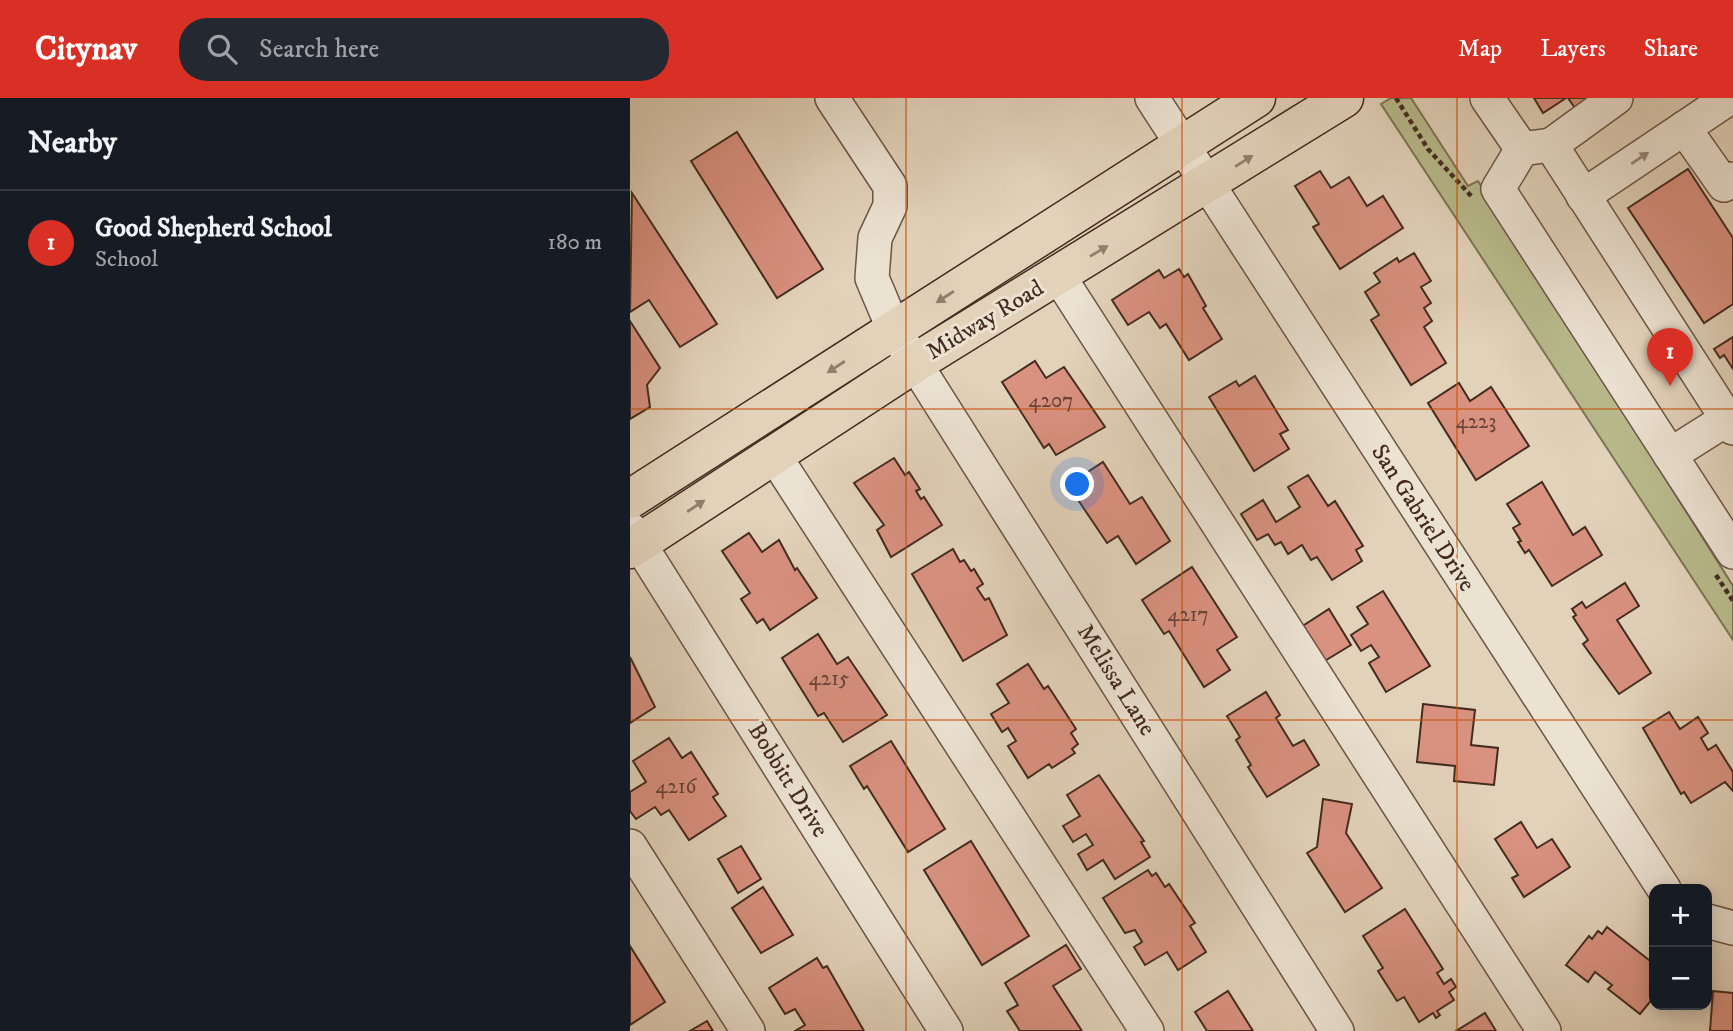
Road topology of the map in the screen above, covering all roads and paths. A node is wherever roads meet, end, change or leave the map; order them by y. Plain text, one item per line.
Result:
1 (832, 98) edge
2 (1152, 98) edge
3 (1256, 98) edge
4 (1344, 98) edge
5 (1487, 98) edge
6 (1616, 98) edge
7 (1729, 98) edge
8 (1685, 128) junction
9 (1183, 145) junction
10 (1537, 147) junction
11 (1733, 178) edge
12 (1208, 184) junction
13 (1583, 196) junction
14 (1058, 275) junction
15 (894, 330) junction
16 (915, 363) junction
17 (1730, 423) edge
18 (774, 455) junction
19 (1670, 455) junction
20 (630, 499) edge
21 (633, 540) edge
22 (1733, 552) edge
23 (630, 845) edge
24 (1661, 884) edge
25 (1712, 922) edge
26 (1733, 928) edge
27 (748, 1031) edge
28 (946, 1031) edge
29 (1146, 1031) edge
30 (1337, 1031) edge
31 (1544, 1031) edge

1 - 15 street, Melissa Lane
2 - 9 street, San Gabriel Drive
3 - 9 main road, Midway Road
12 -> 4 main road, Midway Road
5 - 10 street
6 - 10 street
7 - 8 street
8 - 11 street
13 -> 8 street
9 - 12 street, San Gabriel Drive
9 -> 15 main road, Midway Road
10 - 13 street
10 - 19 street
14 -> 12 main road, Midway Road
12 - 24 street, San Gabriel Drive
13 - 17 street
14 - 16 main road, Midway Road
14 - 31 street
15 - 16 street, Melissa Lane
15 -> 20 main road, Midway Road
16 - 18 main road, Midway Road
16 - 30 street, Melissa Lane
17 - 19 street
21 -> 18 main road, Midway Road
18 - 29 street
19 - 22 street
21 - 28 street, Bobbitt Drive
23 - 27 street
25 - 26 street

